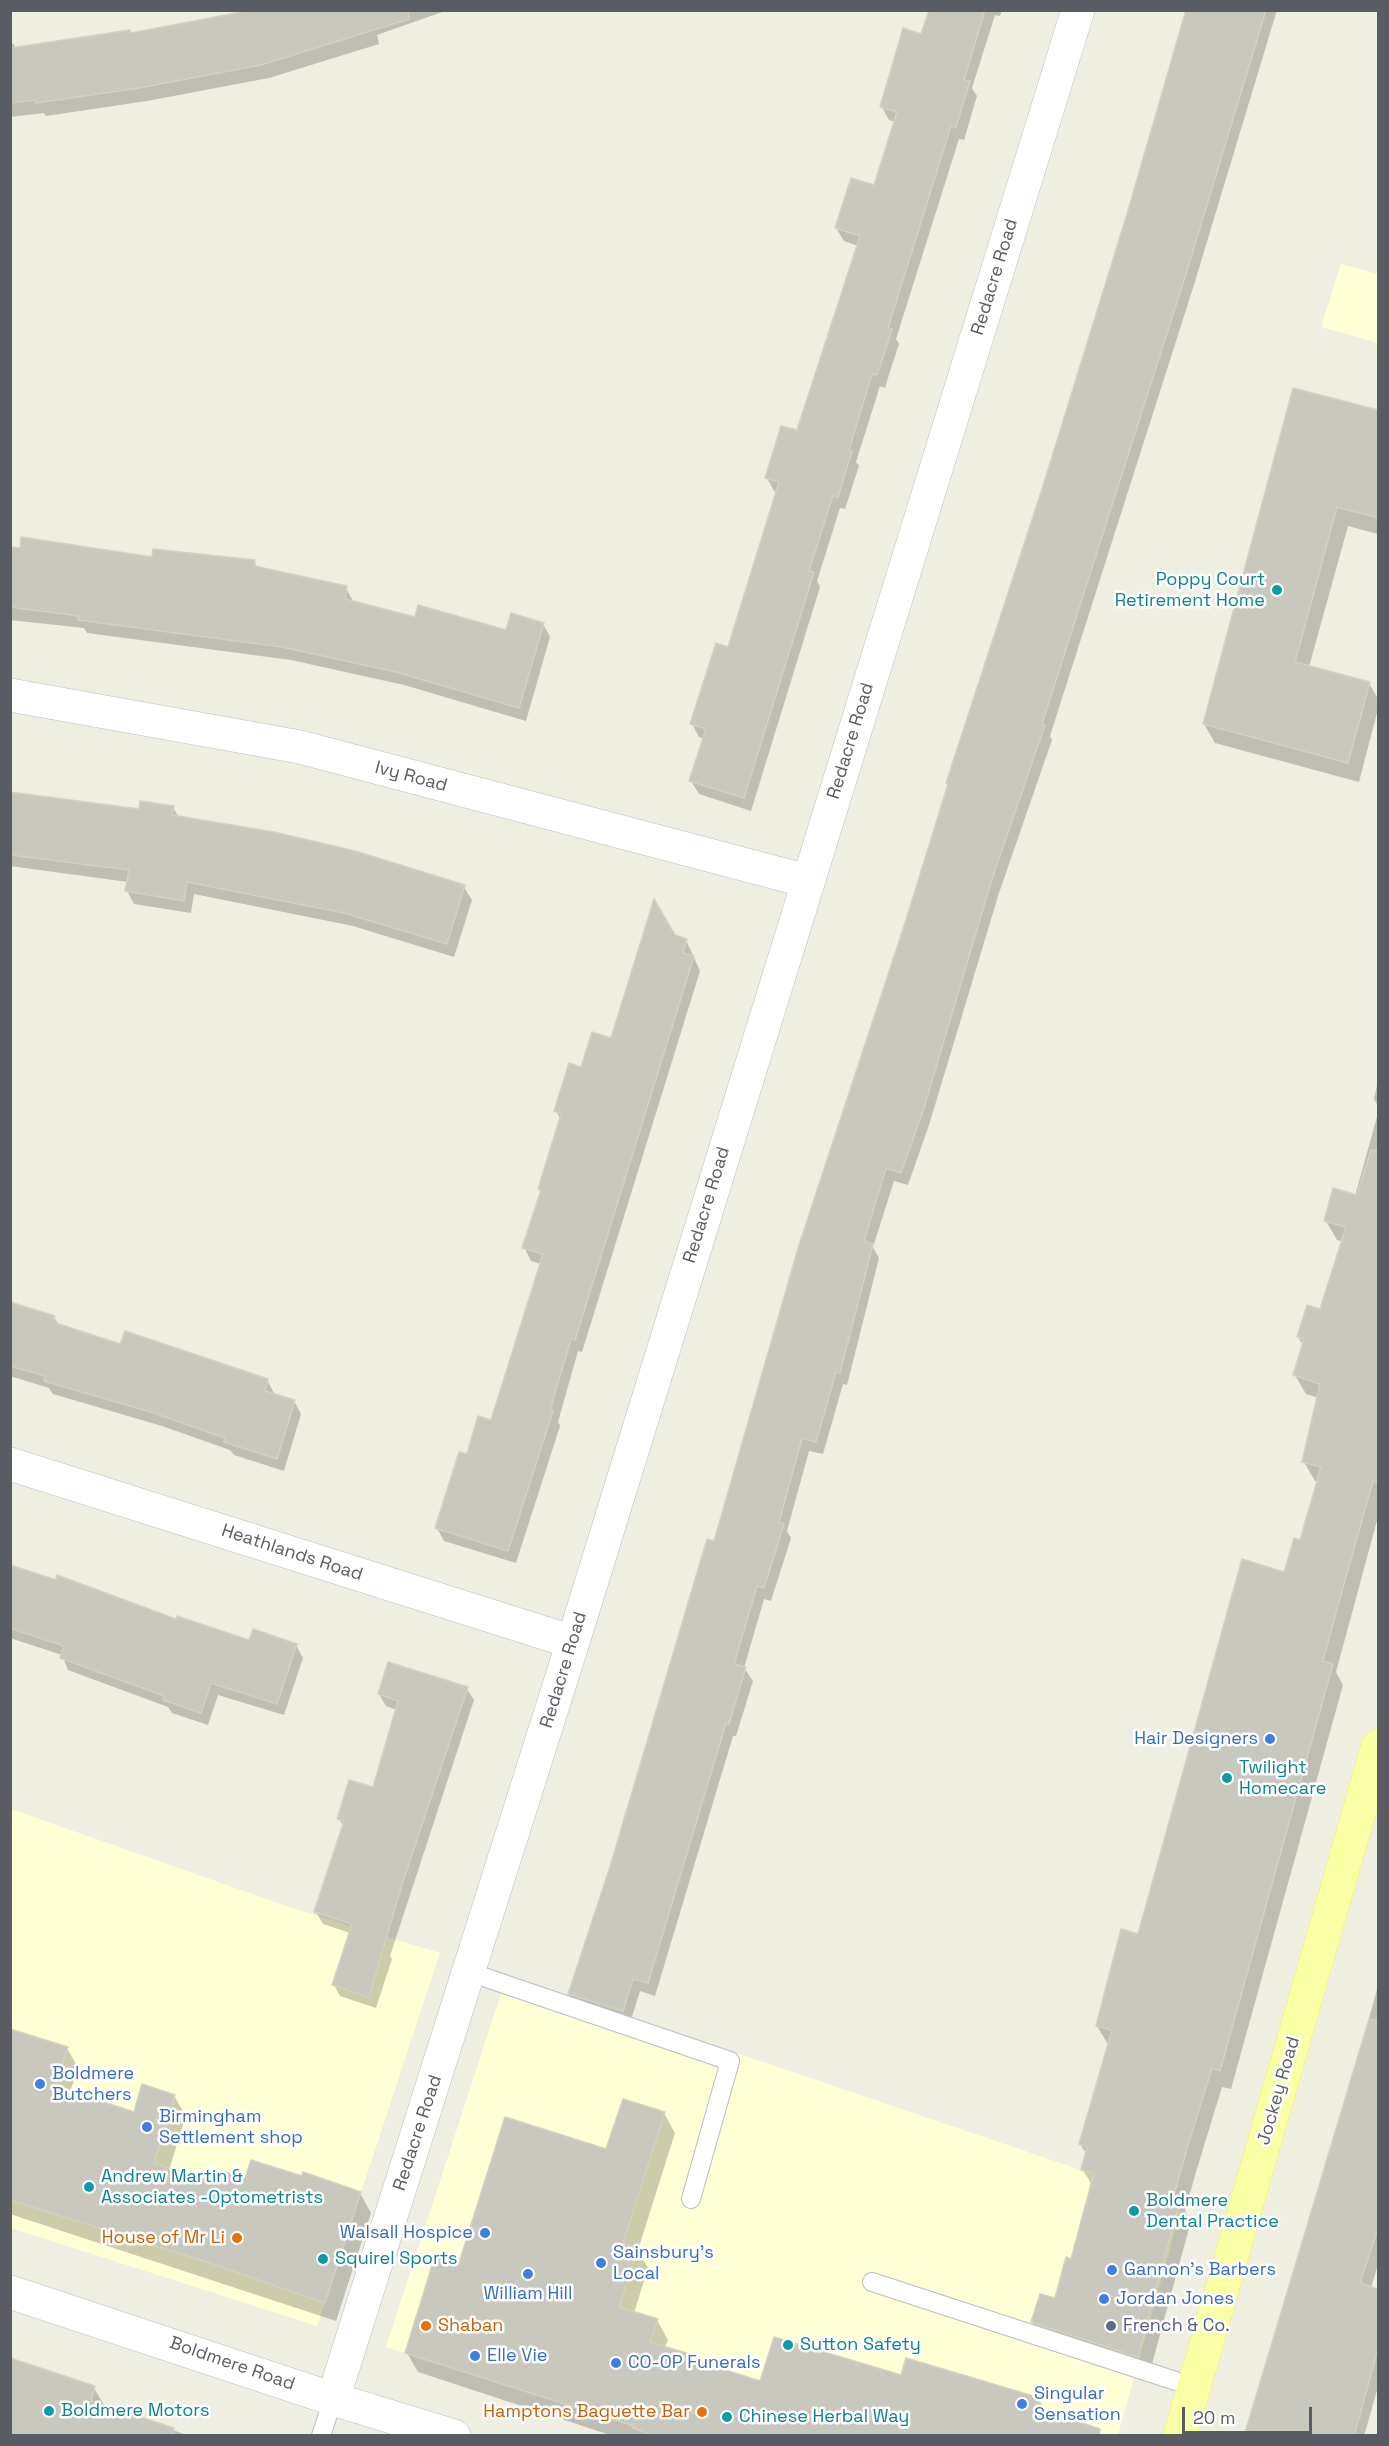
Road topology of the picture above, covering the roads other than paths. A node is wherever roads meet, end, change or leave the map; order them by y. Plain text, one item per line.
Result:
1 (1078, 10) edge
2 (10, 695) edge
3 (807, 881) junction
4 (10, 1464) edge
5 (573, 1642) junction
6 (1378, 1746) edge
7 (469, 1972) junction
8 (691, 2199) dead end
9 (872, 2282) dead end
10 (10, 2292) edge
11 (1194, 2387) junction
12 (333, 2399) junction
13 (321, 2436) edge
14 (454, 2436) edge
15 (1180, 2436) edge

1 - 3 street, Redacre Road
2 - 3 street, Ivy Road
3 - 5 street, Redacre Road
4 - 5 street, Heathlands Road
5 - 7 street, Redacre Road
6 - 11 main road, Jockey Road
7 - 8 lane
7 - 12 street, Redacre Road
9 - 11 lane
10 - 12 street, Boldmere Road
11 - 15 main road, Jockey Road
12 - 13 lane
12 - 14 street, Boldmere Road

